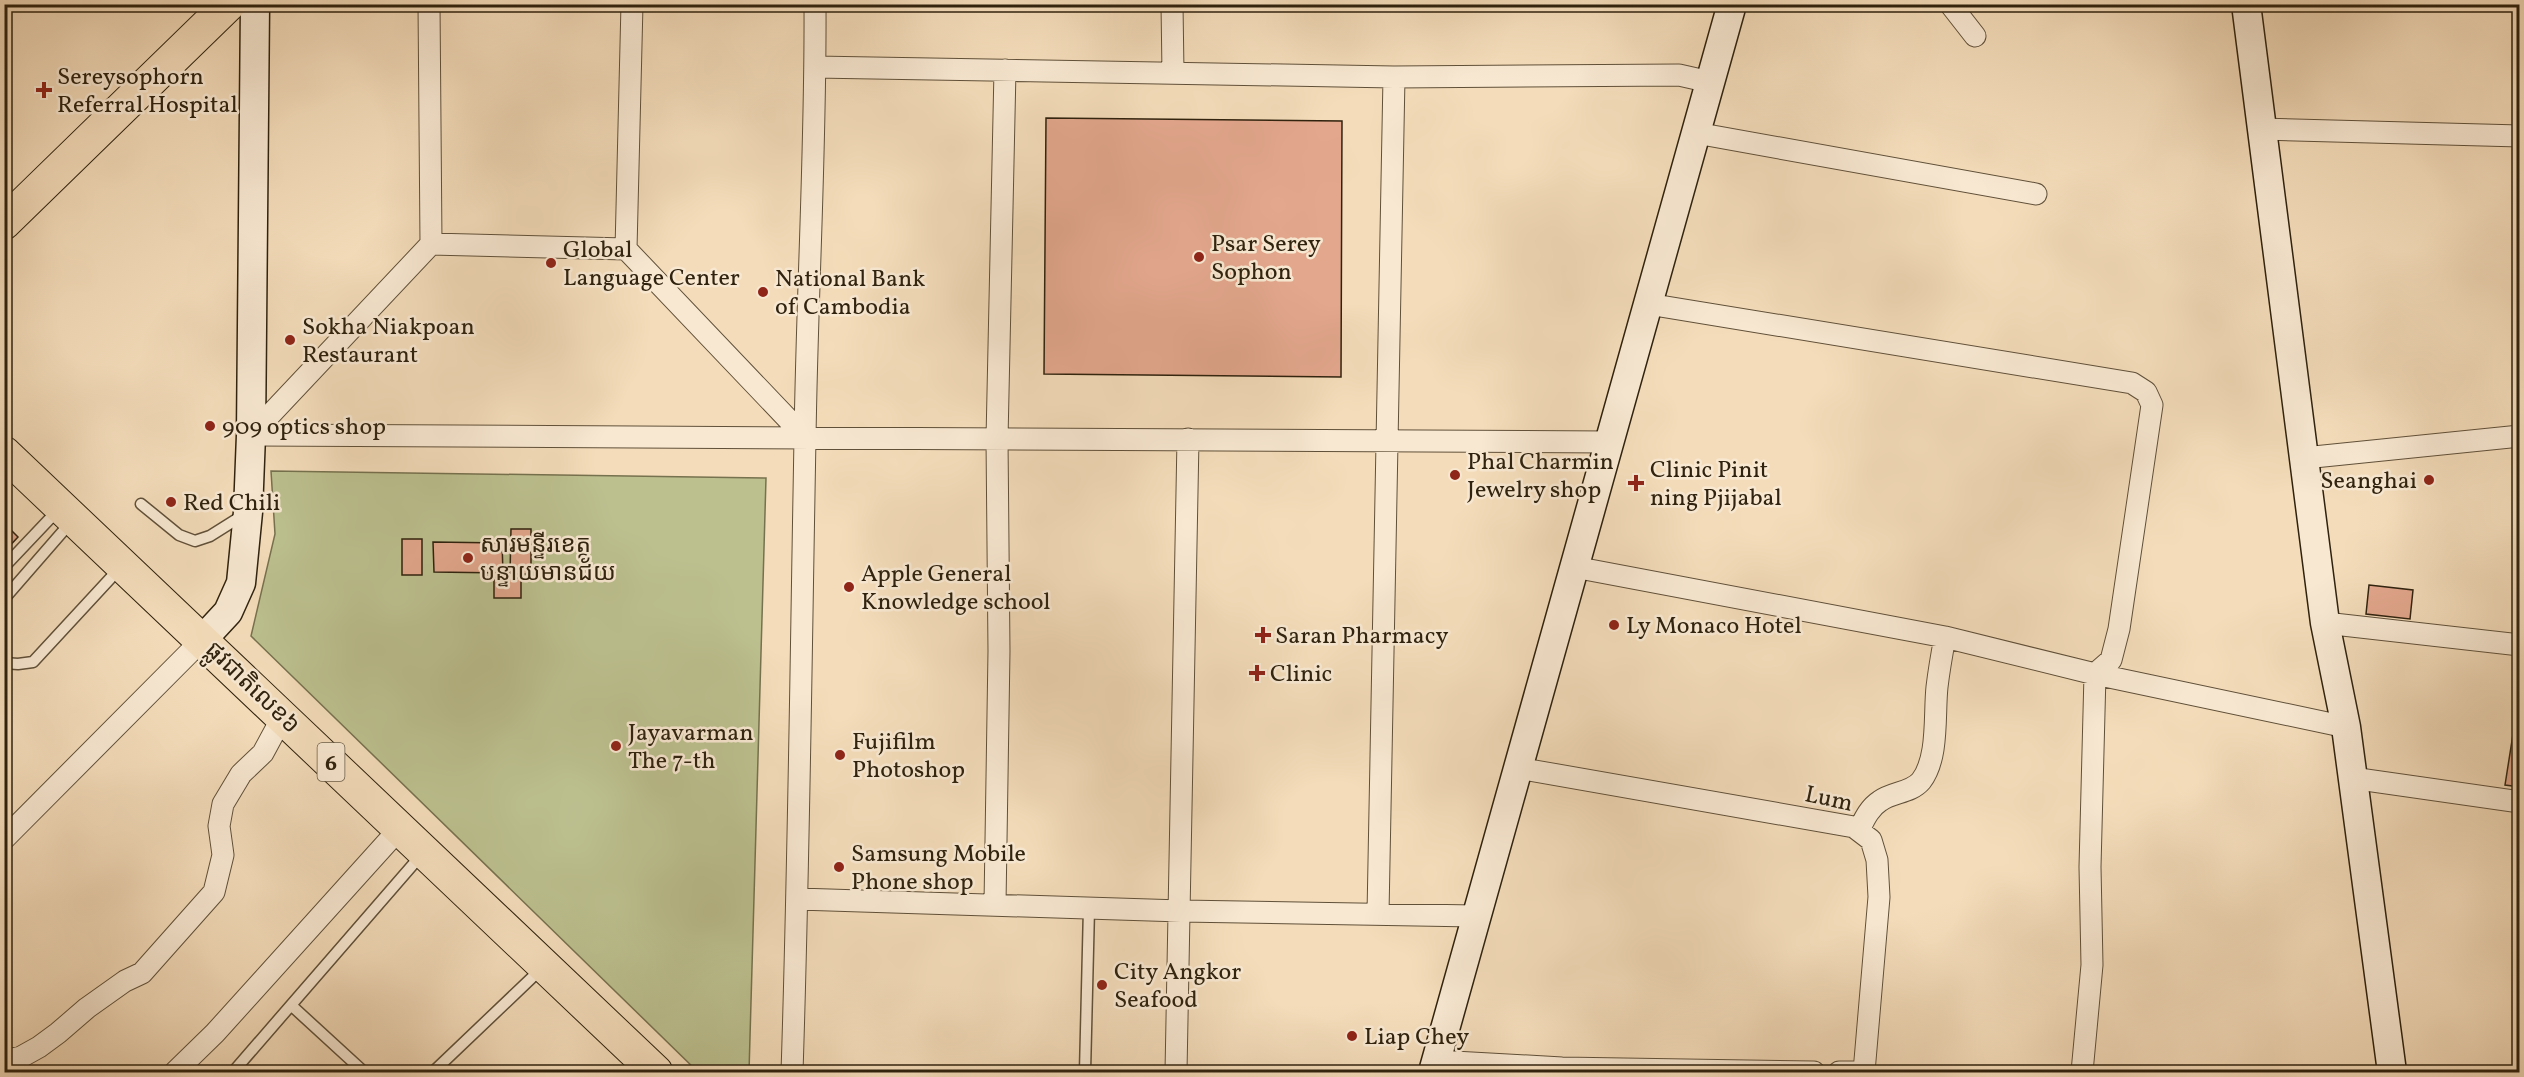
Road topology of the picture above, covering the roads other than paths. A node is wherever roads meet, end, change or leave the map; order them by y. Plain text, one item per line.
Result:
1 (229, 4) edge
2 (255, 4) edge
3 (429, 4) edge
4 (632, 4) edge
5 (815, 4) edge
6 (1172, 4) edge
7 (1732, 4) edge
8 (1950, 4) edge
9 (2246, 4) edge
10 (1975, 36) dead end
11 (815, 67) junction
12 (1005, 70) junction
13 (1173, 73) junction
14 (1394, 77) junction
15 (1710, 82) junction
16 (2261, 129) junction
17 (1696, 133) junction
18 (2520, 136) edge
19 (2036, 194) dead end
20 (4, 223) edge
21 (430, 244) junction
22 (626, 249) junction
23 (1648, 304) junction
24 (251, 435) junction
25 (2520, 436) edge
26 (805, 437) junction
27 (997, 439) junction
28 (1188, 440) junction
29 (1388, 441) junction
30 (1608, 442) junction
31 (4, 453) edge
32 (2304, 458) junction
33 (141, 504) dead end
34 (68, 512) junction
35 (248, 512) junction
36 (123, 564) junction
37 (4, 567) edge
38 (1575, 567) junction
39 (4, 599) edge
40 (2325, 623) junction
41 (1945, 637) junction
42 (203, 639) junction
43 (2520, 645) edge
44 (4, 663) edge
45 (2095, 674) junction
46 (283, 716) junction
47 (2346, 727) junction
48 (1518, 768) junction
49 (2352, 778) junction
50 (2520, 802) edge
51 (401, 827) junction
52 (1859, 831) junction
53 (4, 839) edge
54 (425, 851) junction
55 (798, 899) junction
56 (995, 904) junction
57 (1089, 908) junction
58 (1180, 912) junction
59 (1378, 914) junction
60 (1475, 916) junction
61 (545, 966) junction
62 (292, 1006) junction
63 (4, 1061) edge
64 (1434, 1067) edge
65 (1674, 1071) edge
66 (175, 1072) edge
67 (233, 1072) edge
68 (364, 1072) edge
69 (433, 1072) edge
70 (656, 1072) edge
71 (792, 1072) edge
72 (1085, 1072) edge
73 (1176, 1072) edge
74 (1814, 1072) edge
75 (1839, 1072) edge
76 (1864, 1072) edge
77 (2082, 1072) edge
78 (2392, 1072) edge

1 - 20 main road
2 - 24 street
3 - 21 street
4 - 22 street
5 - 11 street
6 - 13 street
7 - 15 street
8 - 10 street
9 - 16 street
11 - 12 street
11 - 26 street
12 - 13 street
12 - 27 street
13 - 14 street
14 - 15 street
14 - 29 street
15 - 17 street
16 - 18 street
16 - 32 street
17 - 19 street
17 - 23 street
21 - 22 street
21 - 24 street
22 - 26 street
23 - 30 street
23 - 45 street
24 - 26 street
24 - 35 street
25 - 32 street
26 - 27 street
26 - 55 street
27 - 28 street
27 - 56 street
28 - 29 street
28 - 58 street
29 - 30 street
29 - 59 street
30 - 38 street
31 - 34 main road, ផ្លូវជាតិលេខ៦ / 6
32 - 40 street
33 - 35 lane
34 - 36 main road, ផ្លូវជាតិលេខ៦ / 6
34 - 37 lane
34 - 39 lane
35 - 42 street
36 - 42 main road, ផ្លូវជាតិលេខ៦ / 6
36 - 44 lane
38 - 41 street
38 - 48 street
40 - 43 street
40 - 47 street
41 - 45 street
41 - 52 street
42 - 46 main road, ផ្លូវជាតិលេខ៦ / 6
42 - 53 street
45 - 47 street
45 - 77 street
46 - 51 main road, ផ្លូវជាតិលេខ៦ / 6
46 - 63 street
47 - 49 street
48 - 52 street, Lum
48 - 60 street
49 - 50 street
49 - 78 street
51 - 54 main road, ផ្លូវជាតិលេខ៦ / 6
51 - 66 street
52 - 76 street, Lum
54 - 61 main road, ផ្លូវជាតិលេខ៦ / 6
54 - 62 lane
55 - 56 street
55 - 71 street
56 - 57 street
57 - 58 street
57 - 72 lane
58 - 59 street
58 - 73 street
59 - 60 street
60 - 64 street
61 - 69 lane
61 - 70 main road, ផ្លូវជាតិលេខ៦ / 6
62 - 67 lane
62 - 68 lane
64 - 65 street
65 - 74 street
75 - 76 street, Lum

